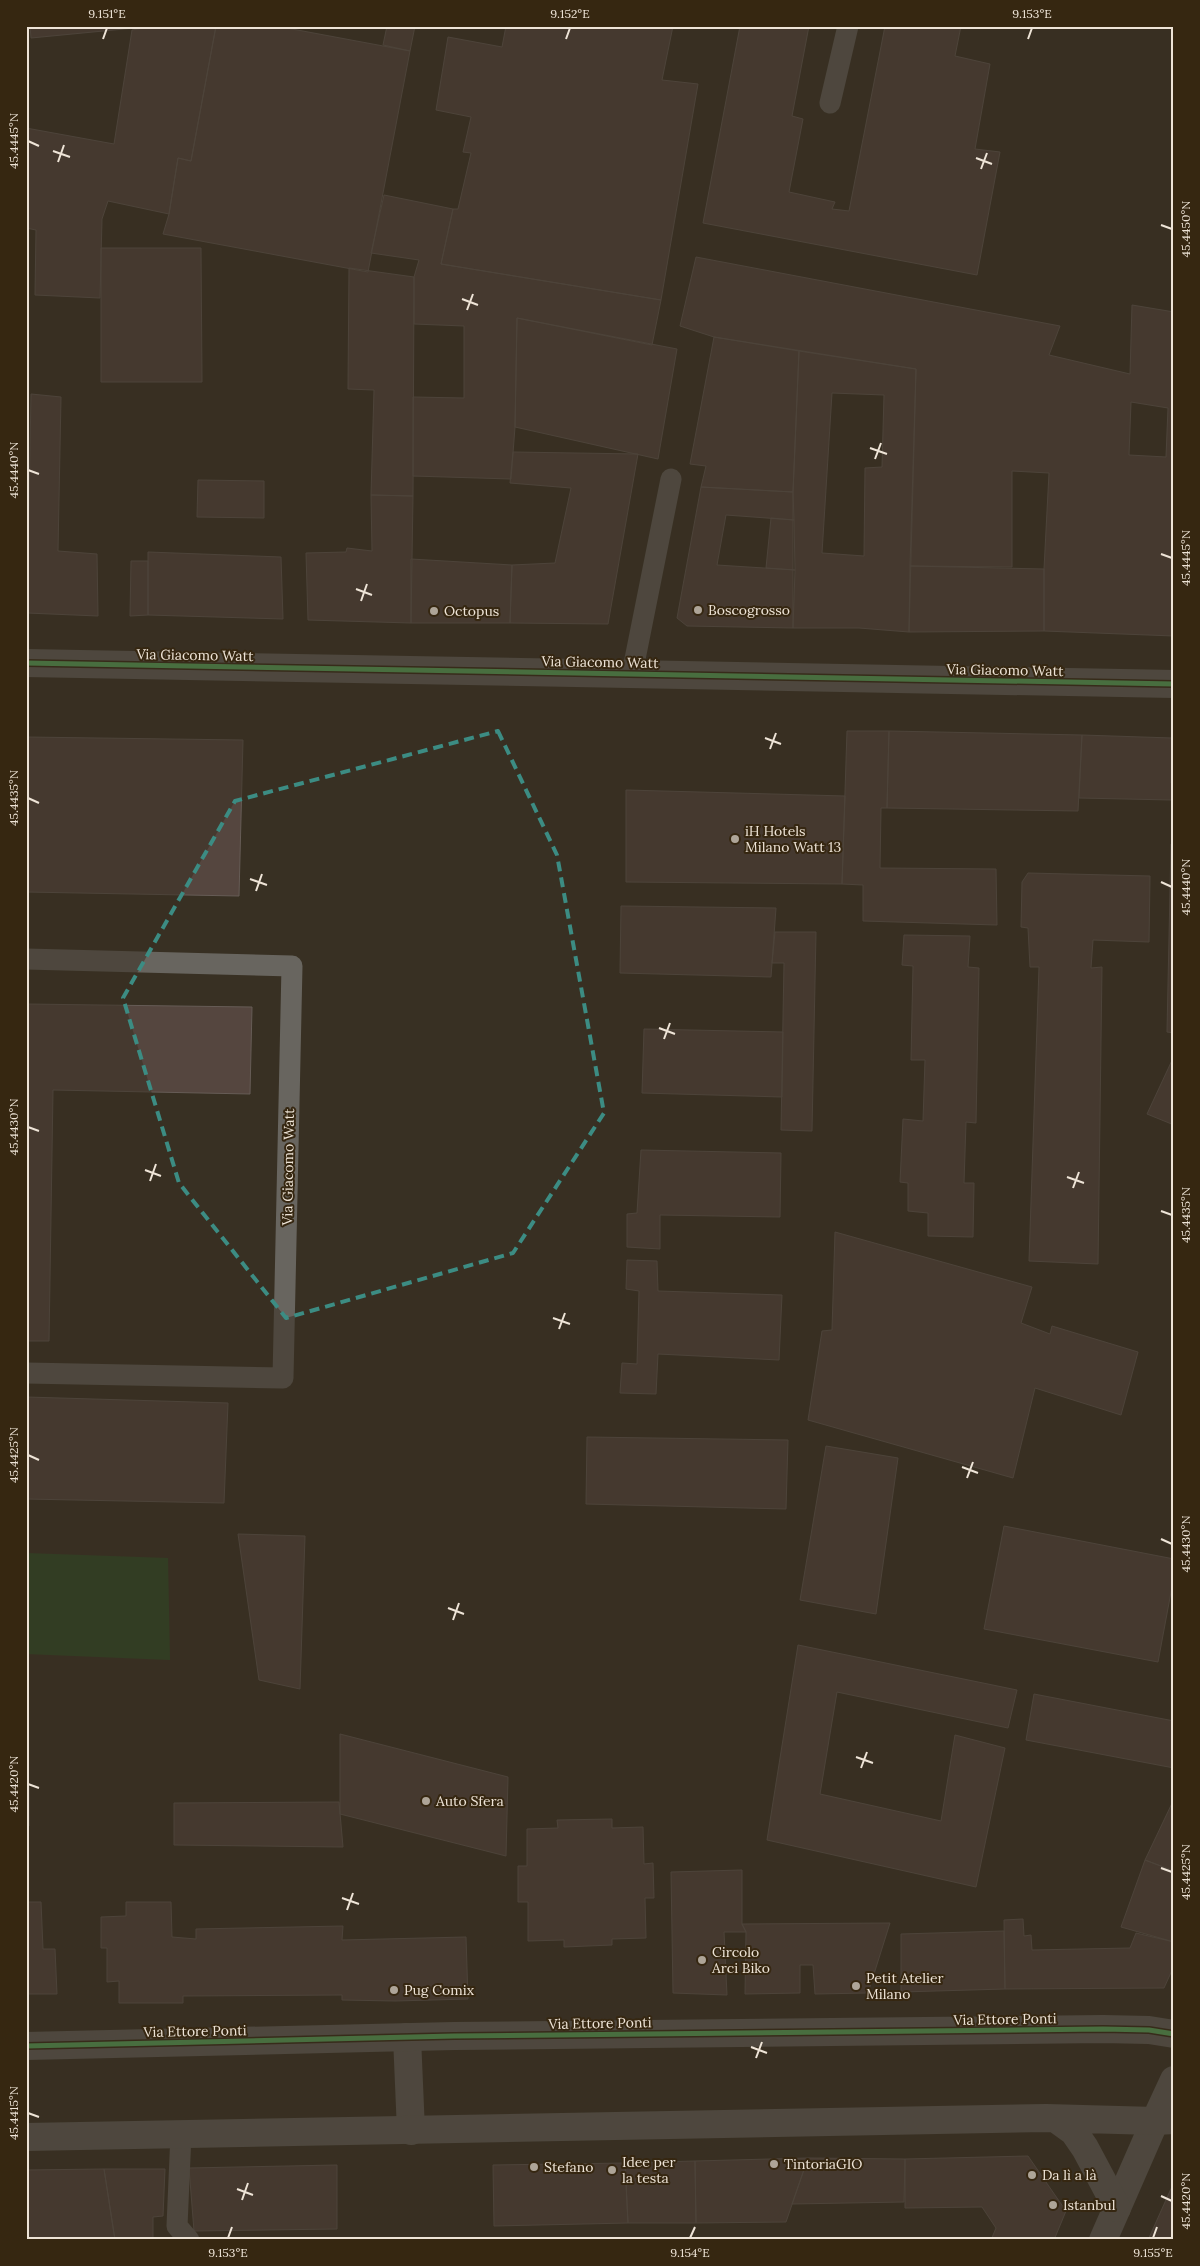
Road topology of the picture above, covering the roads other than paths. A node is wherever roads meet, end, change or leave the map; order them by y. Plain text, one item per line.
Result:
1 (848, 26) edge
2 (830, 103) dead end
3 (671, 479) dead end
4 (26, 663) edge
5 (632, 674) junction
6 (1174, 684) edge
7 (26, 959) edge
8 (26, 1373) edge
9 (1174, 2034) edge
10 (407, 2037) junction
11 (26, 2046) edge
12 (1174, 2080) edge
13 (1056, 2119) junction
14 (1164, 2121) edge
15 (411, 2131) junction
16 (181, 2134) junction
17 (26, 2137) edge
18 (1117, 2208) junction
19 (181, 2235) edge
20 (1103, 2240) edge

1 - 2 lane
3 - 5 lane
4 - 5 street, Via Giacomo Watt
5 - 6 street, Via Giacomo Watt
7 - 8 lane, Via Giacomo Watt
9 - 10 street, Via Ettore Ponti
10 - 11 street, Via Ettore Ponti
10 - 15 street
12 - 14 street
13 - 14 street
13 - 15 street
13 - 18 street
14 - 18 street
15 - 16 street
16 - 17 street
16 - 19 lane
18 - 20 street

